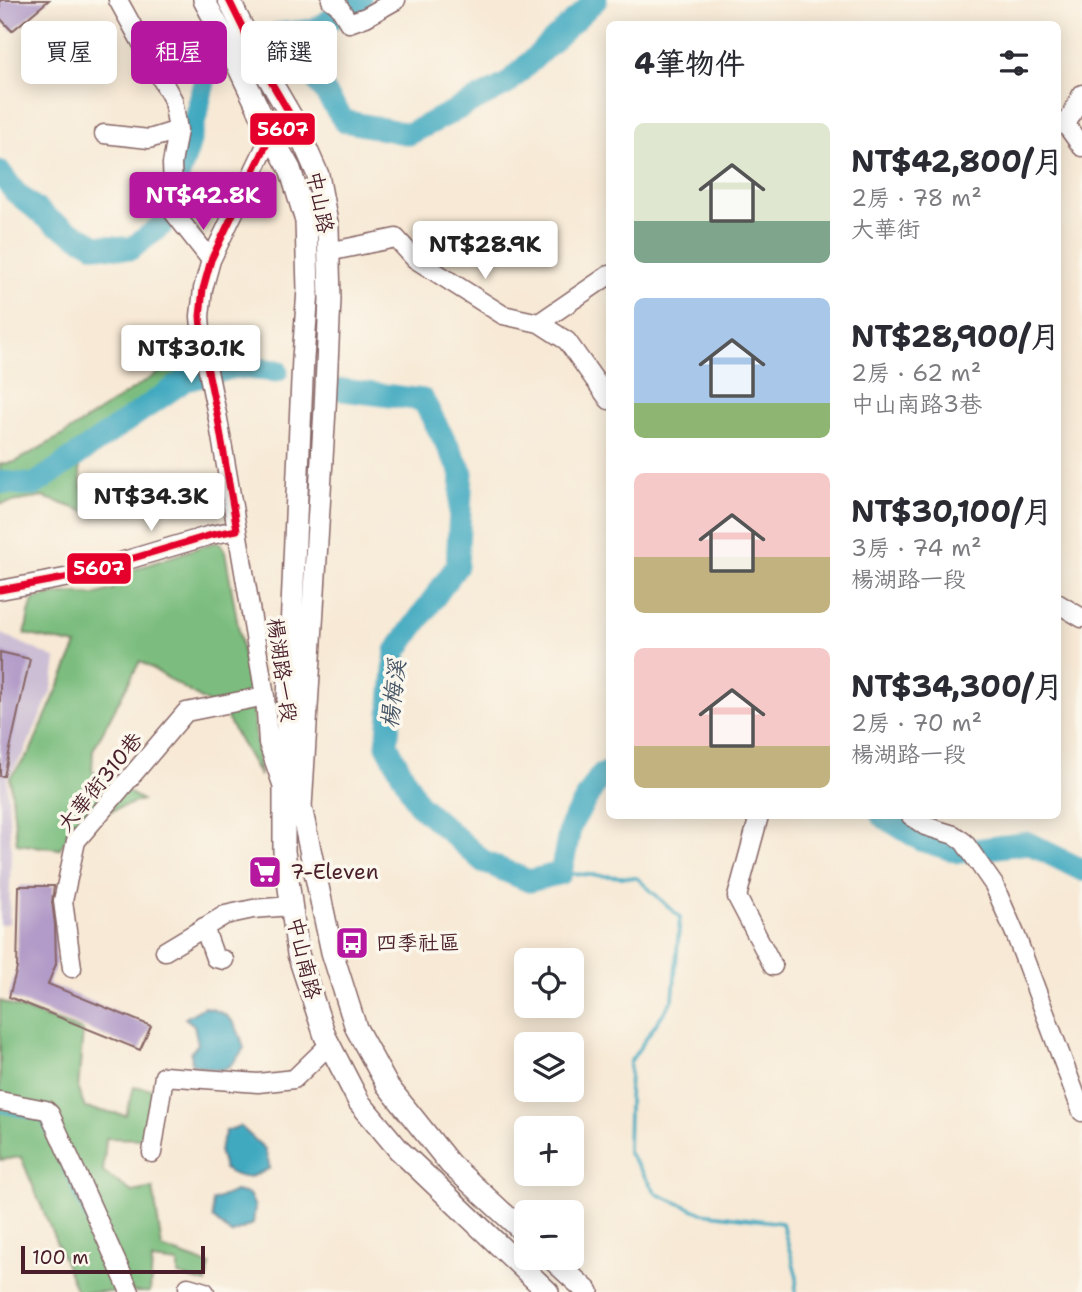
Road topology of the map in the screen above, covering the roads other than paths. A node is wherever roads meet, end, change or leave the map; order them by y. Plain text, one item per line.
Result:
1 (117, 0) edge
2 (204, 0) edge
3 (229, 0) edge
4 (396, 0) edge
5 (339, 7) edge
6 (1082, 94) edge
7 (1062, 120) edge
8 (295, 122) junction
9 (178, 130) junction
10 (104, 134) dead end
11 (271, 135) junction
12 (1082, 147) edge
13 (328, 253) junction
14 (211, 260) junction
15 (606, 277) edge
16 (539, 323) junction
17 (606, 396) edge
18 (325, 409) joint
19 (301, 412) joint
20 (237, 530) junction
21 (0, 590) edge
22 (1061, 605) edge
23 (1082, 618) edge
24 (265, 696) junction
25 (284, 789) junction
26 (302, 807) junction
27 (758, 819) edge
28 (915, 819) edge
29 (291, 906) junction
30 (204, 927) junction
31 (165, 951) dead end
32 (224, 960) dead end
33 (773, 966) dead end
34 (72, 968) dead end
35 (329, 1045) junction
36 (0, 1101) edge
37 (1082, 1112) edge
38 (152, 1153) dead end
39 (514, 1223) edge
40 (564, 1270) edge
41 (130, 1292) edge
42 (548, 1292) edge
43 (587, 1292) edge

1 - 9 street
2 - 11 main road, 中山路
3 - 8 main road, 中山路
4 - 5 street
6 - 7 street
7 - 12 street
8 - 11 street
8 - 13 main road, 中山路
9 - 10 street
9 - 14 street
11 - 14 street, 楊湖路一段
11 - 19 main road, 中山路
13 - 16 street
13 - 18 main road, 中山路
14 - 20 street, 楊湖路一段
15 - 16 street
16 - 17 street
18 - 26 main road, 中山南路
19 - 25 main road, 中山南路
20 - 21 street
20 - 24 street, 楊湖路一段
22 - 23 street
24 - 25 street, 楊湖路一段
24 - 34 street, 大華街310巷
25 - 26 street, 楊湖路一段
25 - 29 main road, 中山南路
26 - 39 main road, 中山南路
27 - 33 street
28 - 37 street
29 - 30 street
29 - 35 main road, 中山南路
30 - 31 street
30 - 32 street
35 - 38 street
35 - 42 main road, 中山南路
36 - 41 street
40 - 43 main road

